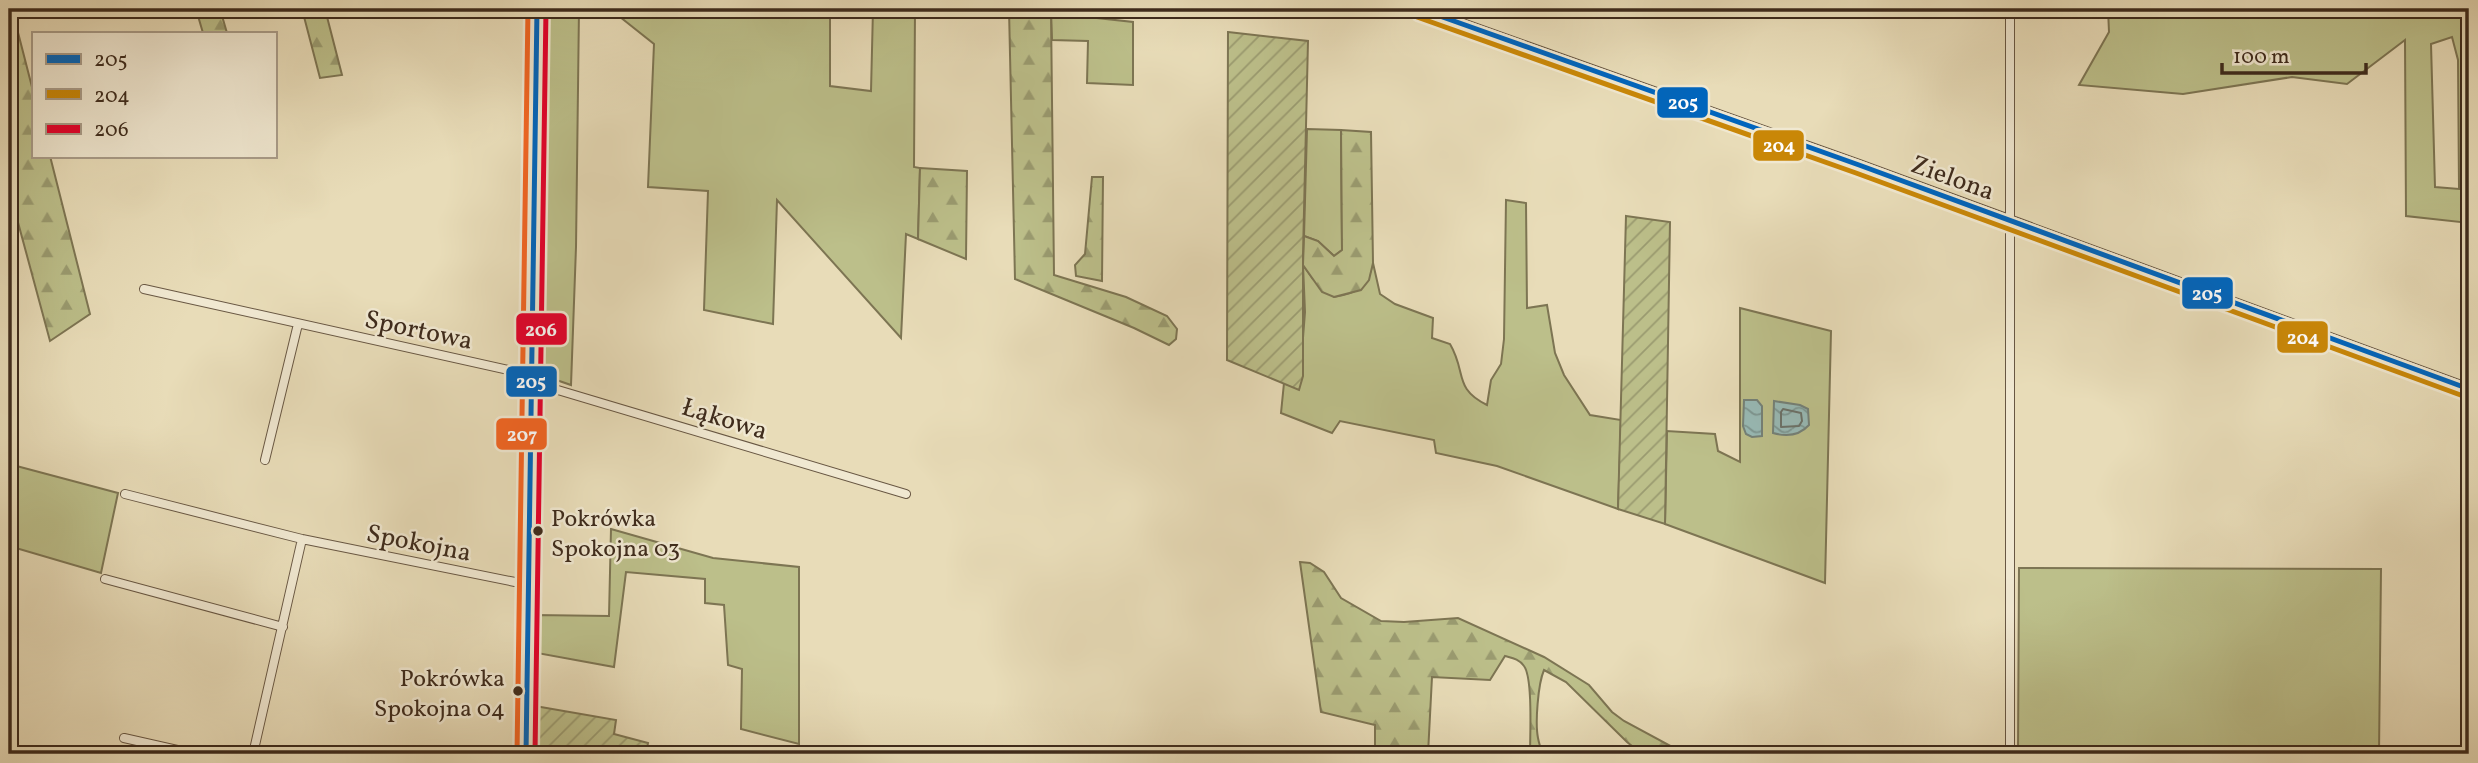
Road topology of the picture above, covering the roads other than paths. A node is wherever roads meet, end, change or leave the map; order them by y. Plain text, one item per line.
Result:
1 (537, 9) edge
2 (1420, 9) edge
3 (2010, 9) edge
4 (2011, 221) junction
5 (144, 289) dead end
6 (298, 324) junction
7 (531, 379) junction
8 (2469, 389) edge
9 (265, 460) dead end
10 (125, 494) dead end
11 (906, 494) dead end
12 (302, 539) junction
13 (105, 579) dead end
14 (528, 583) junction
15 (283, 627) junction
16 (124, 738) dead end
17 (195, 754) edge
18 (253, 754) edge
19 (526, 754) edge
20 (2010, 754) edge

1 - 7 main road
2 - 4 street, Zielona
3 - 4 street
4 - 8 street, Zielona
4 - 20 street
5 - 6 street, Sportowa
6 - 7 street, Sportowa
6 - 9 street
7 - 11 street, Łąkowa
7 - 14 main road
10 - 12 street, Spokojna
12 - 14 street, Spokojna
12 - 15 street
13 - 15 street
14 - 19 main road
15 - 18 street
16 - 17 street

